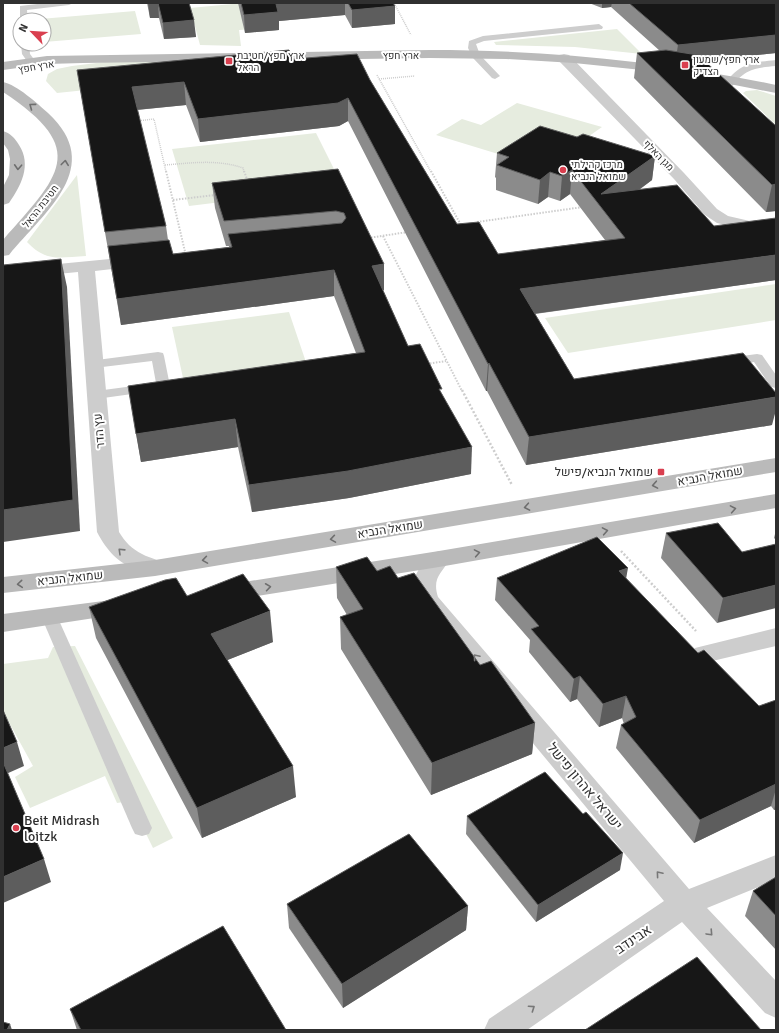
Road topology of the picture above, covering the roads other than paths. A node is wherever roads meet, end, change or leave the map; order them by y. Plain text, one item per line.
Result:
1 (69, 3) edge
2 (23, 12) edge
3 (599, 27) dead end
4 (26, 52) edge
5 (476, 55) junction
6 (564, 58) junction
7 (69, 60) junction
8 (32, 62) junction
9 (776, 63) edge
10 (3, 66) edge
11 (3, 71) edge
12 (496, 76) dead end
13 (732, 79) junction
14 (3, 86) edge
15 (776, 89) edge
16 (776, 93) edge
17 (733, 103) edge
18 (3, 135) edge
19 (3, 200) edge
20 (766, 229) edge
21 (3, 251) edge
22 (186, 257) edge
23 (3, 263) edge
24 (86, 267) junction
25 (26, 272) junction
26 (3, 277) edge
27 (718, 363) edge
28 (94, 364) junction
29 (776, 384) edge
30 (96, 395) junction
31 (776, 464) edge
32 (776, 501) edge
33 (439, 560) junction
34 (155, 568) junction
35 (3, 585) edge
36 (206, 596) edge
37 (143, 604) edge
38 (49, 616) junction
39 (3, 623) edge
40 (776, 637) edge
41 (710, 653) road end
42 (142, 828) dead end
43 (776, 867) edge
44 (684, 904) junction
45 (776, 1003) edge
46 (500, 1030) edge

1 - 2 lane
3 - 5 lane
4 - 8 lane
5 - 6 street, ארץ חפץ
5 - 7 street, ארץ חפץ
5 - 12 lane
6 - 13 street, ארץ חפץ
6 - 20 street, מגן האלף
7 - 8 street, ארץ חפץ
7 - 11 street, ארץ חפץ
8 - 10 street, ארץ חפץ
9 - 13 lane
13 - 15 street, ארץ חפץ
13 - 16 street, ארץ חפץ
13 - 17 lane
21 -> 14 street, חטיבת הראל
18 -> 19 street
22 - 24 street
23 - 25 street
24 - 25 street
24 - 28 street, עץ הדר
25 - 26 street
27 - 29 lane
28 - 30 street, עץ הדר
28 - 30 lane
34 -> 30 street, עץ הדר
31 -> 34 street, שמואל הנביא
33 -> 32 street
36 -> 33 street
44 -> 33 street, ישראל אהרון פישל
34 -> 35 street, שמואל הנביא
37 - 38 street
38 - 39 street
38 - 42 lane
40 - 41 street
43 - 44 street, אבינדב
44 -> 45 street, ישראל אהרון פישל
46 -> 44 street, אבינדב

